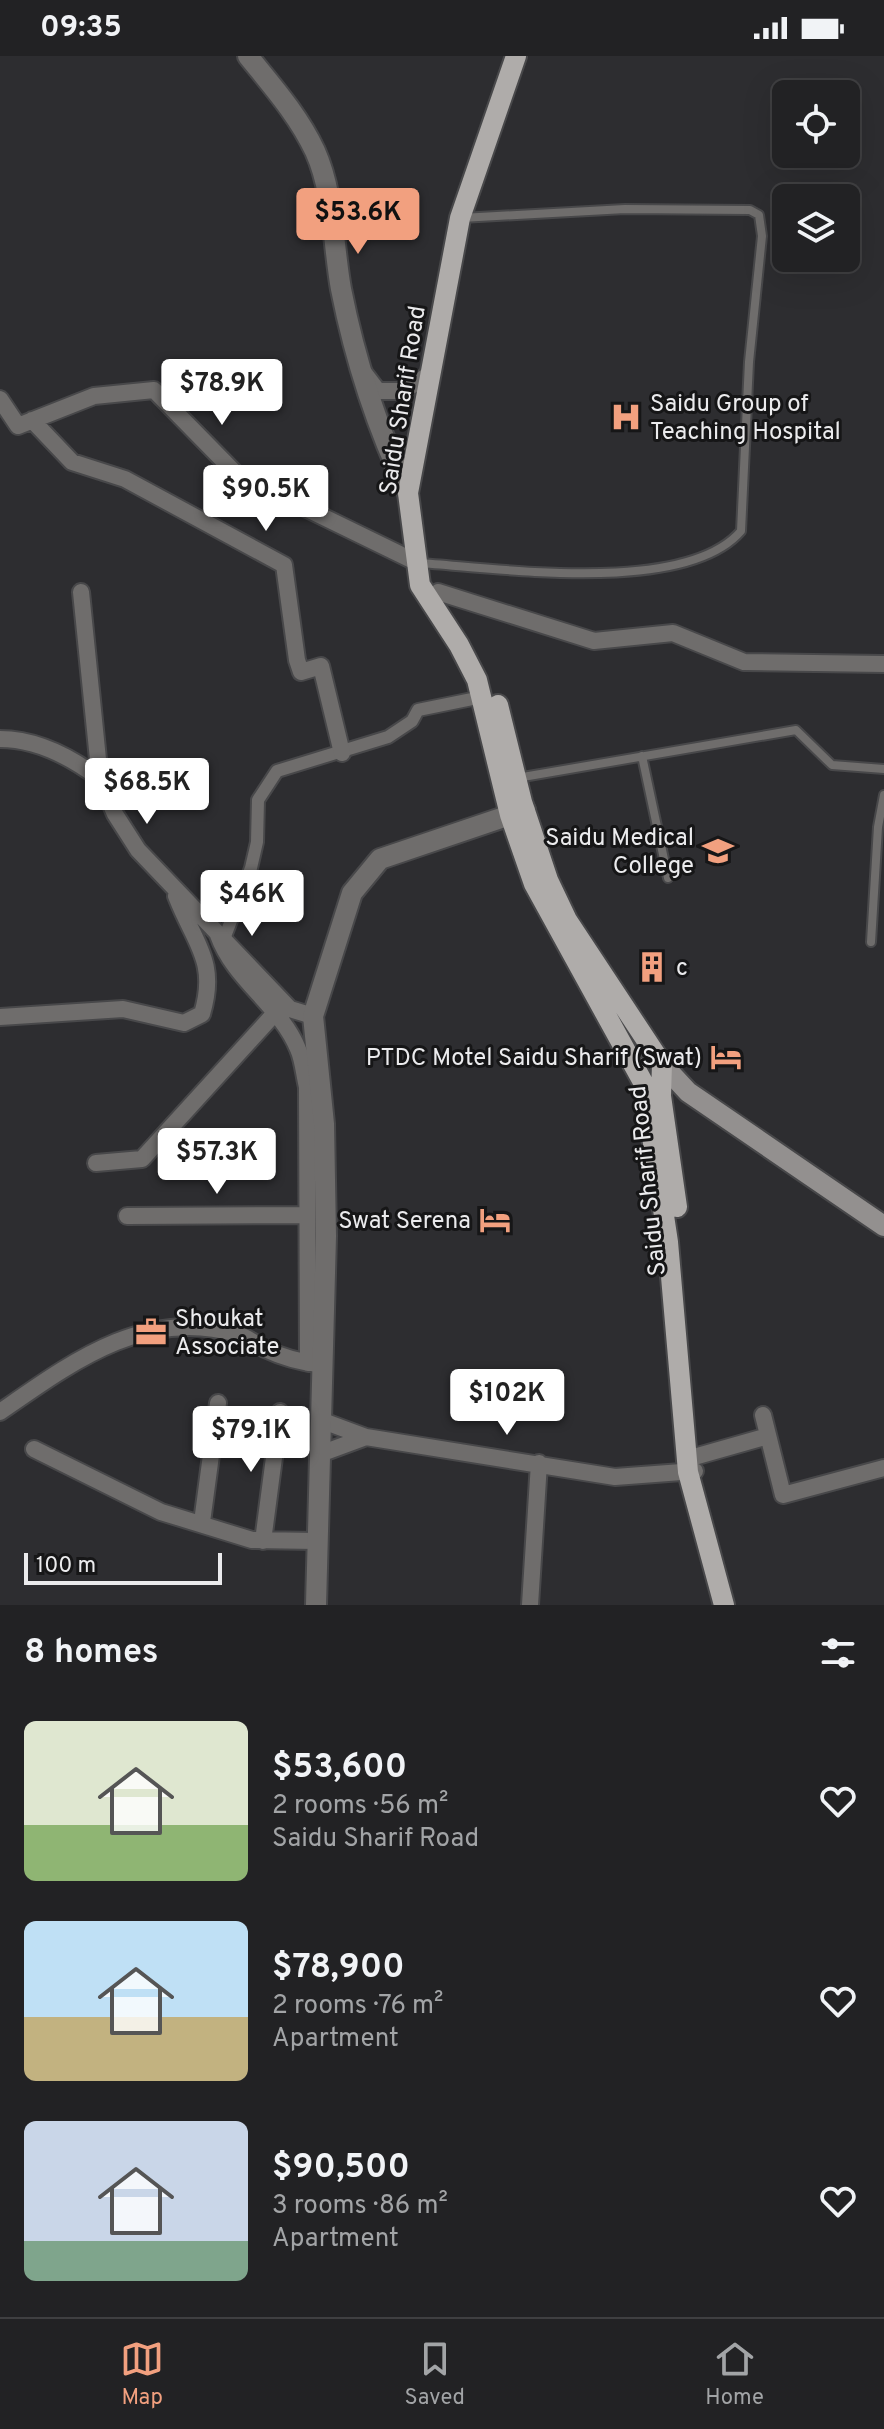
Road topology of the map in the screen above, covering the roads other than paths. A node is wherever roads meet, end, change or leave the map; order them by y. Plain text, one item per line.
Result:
1 (248, 56) edge
2 (516, 56) edge
3 (460, 218) junction
4 (361, 370) junction
5 (430, 374) junction
6 (0, 399) edge
7 (32, 420) junction
8 (408, 493) junction
9 (418, 563) junction
10 (81, 592) dead end
11 (438, 592) junction
12 (884, 664) edge
13 (482, 697) junction
14 (0, 739) edge
15 (342, 753) junction
16 (642, 756) junction
17 (884, 769) edge
18 (516, 778) junction
19 (100, 779) junction
20 (884, 795) edge
21 (517, 813) junction
22 (668, 878) dead end
23 (173, 887) junction
24 (220, 936) junction
25 (570, 938) junction
26 (871, 942) dead end
27 (275, 1013) junction
28 (313, 1016) junction
29 (0, 1017) edge
30 (662, 1064) junction
31 (640, 1070) junction
32 (661, 1096) junction
33 (96, 1163) dead end
34 (307, 1215) junction
35 (127, 1216) dead end
36 (884, 1226) edge
37 (316, 1364) junction
38 (681, 1370) junction
39 (218, 1403) dead end
40 (0, 1412) edge
41 (280, 1412) dead end
42 (763, 1415) dead end
43 (323, 1421) junction
44 (768, 1436) junction
45 (366, 1437) junction
46 (34, 1449) dead end
47 (320, 1454) junction
48 (539, 1463) junction
49 (692, 1467) junction
50 (884, 1468) edge
51 (202, 1522) junction
52 (263, 1541) junction
53 (316, 1541) junction
54 (316, 1605) edge
55 (530, 1605) edge
56 (724, 1605) edge
57 (732, 1605) edge

1 - 4 street
2 - 3 main road, Saidu Sharif Road
3 - 5 main road, Saidu Sharif Road
3 - 9 lane
4 - 5 street
4 - 8 street
5 - 8 main road, Saidu Sharif Road
6 - 7 street
7 - 9 street
7 - 15 street
8 - 9 main road, Saidu Sharif Road
9 - 11 main road, Saidu Sharif Road
9 - 13 main road
10 - 19 street
11 - 12 street
11 - 18 main road, Saidu Sharif Road
13 - 15 street
13 - 21 main road
14 - 19 street
15 - 24 street
16 - 17 lane
16 - 18 lane
16 - 22 lane
18 - 21 main road, Saidu Sharif Road
19 - 23 street
20 - 26 lane
21 - 25 main road
21 - 28 street
23 - 24 street
23 - 29 street
24 - 27 street
24 - 28 street
25 - 30 main road, Saidu Sharif Road
25 - 31 main road
27 - 33 street
27 - 34 street
28 - 37 street
30 - 32 main road, Saidu Sharif Road
30 - 36 main road
31 - 32 main road
31 - 38 main road
32 - 38 main road, Saidu Sharif Road
34 - 35 street
34 - 37 street
37 - 40 street
37 - 43 street
38 - 49 main road
39 - 51 street
41 - 52 street
42 - 44 street
43 - 45 street
43 - 47 street
44 - 49 street
44 - 50 street
45 - 47 street
45 - 48 street
46 - 51 street
47 - 53 street
48 - 49 street
48 - 55 street
49 - 56 main road
49 - 57 main road
51 - 52 street
52 - 53 street
53 - 54 street

